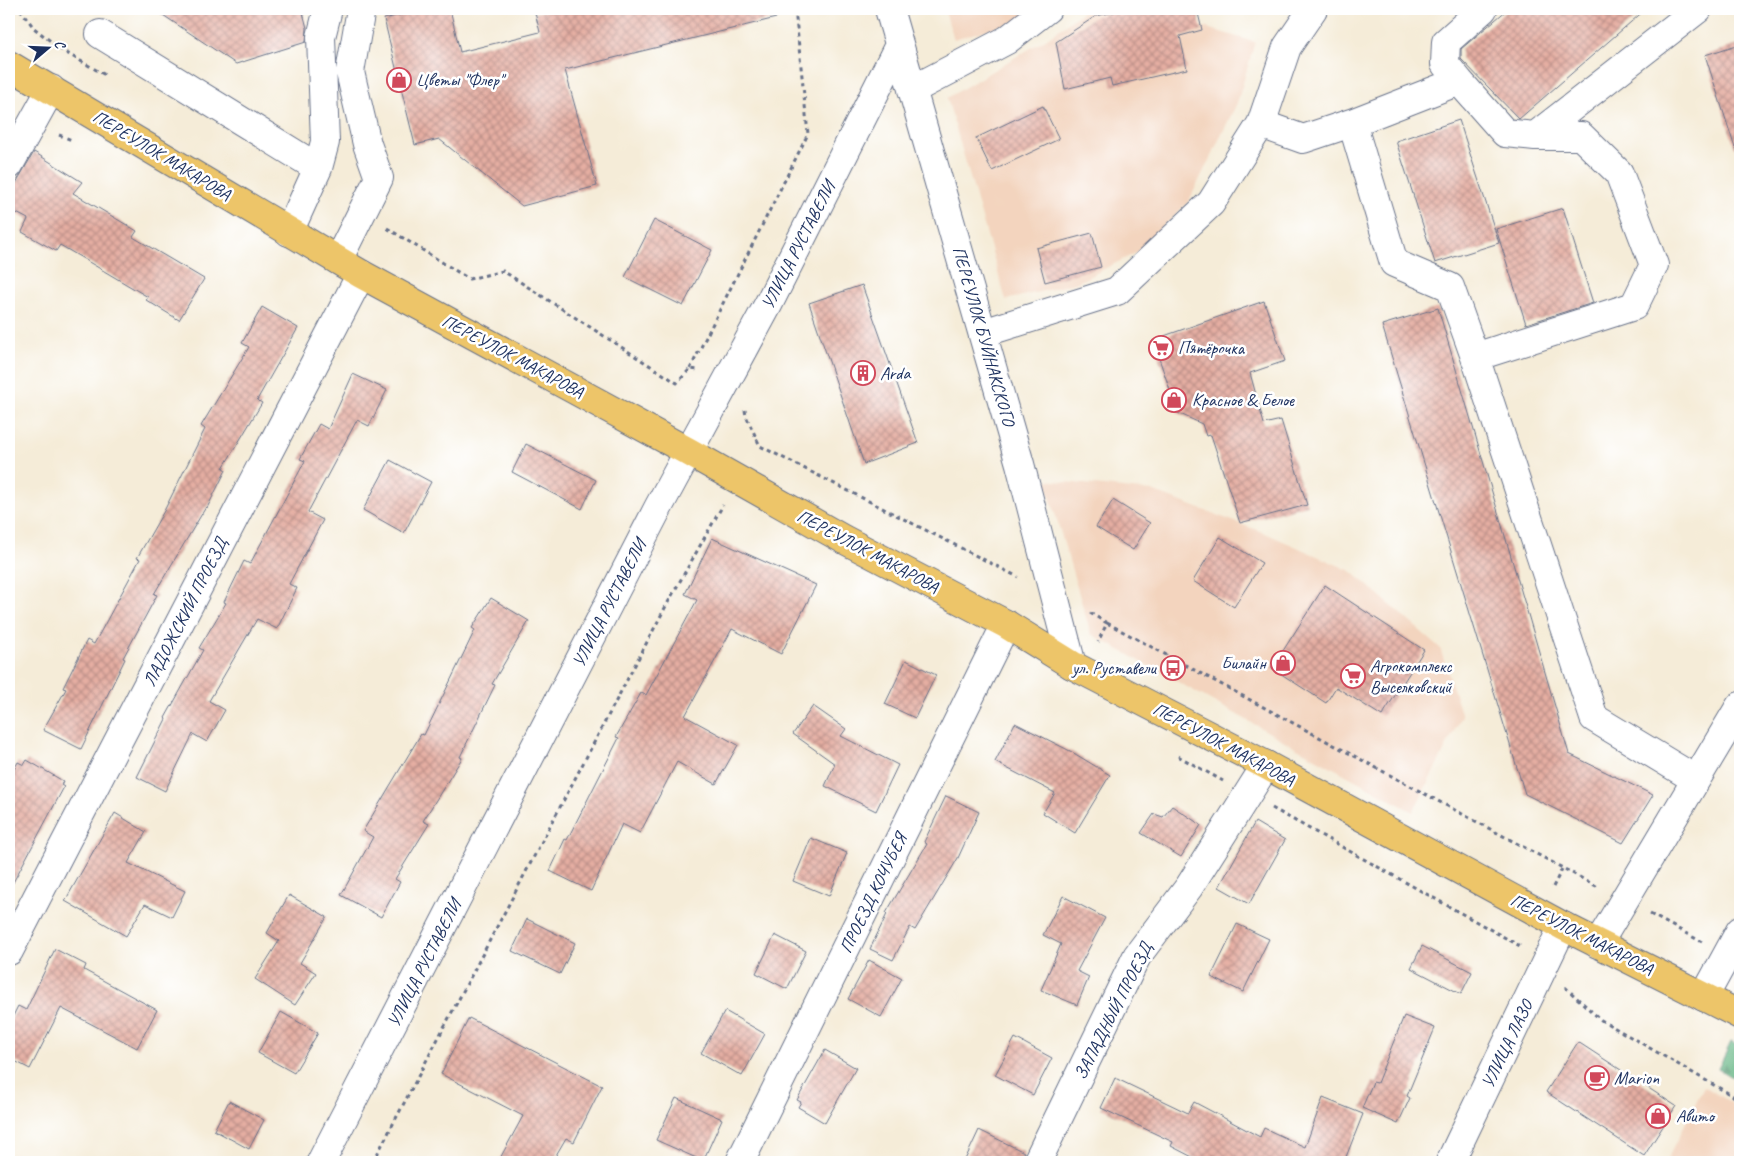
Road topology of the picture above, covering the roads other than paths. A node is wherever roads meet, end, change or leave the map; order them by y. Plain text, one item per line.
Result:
1 (328, 9) edge
2 (361, 9) edge
3 (889, 9) edge
4 (1047, 9) edge
5 (1313, 9) edge
6 (1483, 9) edge
7 (1698, 9) edge
8 (100, 34) dead end
9 (899, 45) junction
10 (9, 64) edge
11 (1459, 81) junction
12 (51, 88) junction
13 (912, 90) junction
14 (1354, 122) junction
15 (1261, 124) junction
16 (1534, 136) junction
17 (9, 165) edge
18 (318, 168) junction
19 (289, 232) junction
20 (338, 260) junction
21 (361, 274) junction
22 (983, 333) junction
23 (1475, 357) junction
24 (689, 452) junction
25 (1006, 624) junction
26 (1072, 665) junction
27 (1739, 709) edge
28 (1266, 765) junction
29 (1695, 779) junction
30 (1563, 926) junction
31 (1740, 931) edge
32 (1598, 944) junction
33 (9, 951) edge
34 (1704, 996) junction
35 (1740, 1015) edge
36 (321, 1162) edge
37 (740, 1162) edge
38 (1037, 1162) edge
39 (1450, 1162) edge

1 - 18 street
2 - 20 street
3 - 9 street, ПЕРЕУЛОК БУЙНАКСКОГО
4 - 13 street
5 - 15 street
6 - 11 street
7 - 16 street
8 - 18 street
9 - 13 street, ПЕРЕУЛОК БУЙНАКСКОГО
9 - 24 street, УЛИЦА РУСТАВЕЛИ
10 - 12 main road, ПЕРЕУЛОК МАКАРОВА
11 - 14 street
11 - 16 street
12 - 17 street
12 - 19 main road, ПЕРЕУЛОК МАКАРОВА
13 - 22 street, ПЕРЕУЛОК БУЙНАКСКОГО
14 - 15 street
14 - 23 street
15 - 22 street
16 - 23 street
18 - 19 street
19 - 20 main road, ПЕРЕУЛОК МАКАРОВА
20 - 21 main road, ПЕРЕУЛОК МАКАРОВА
21 - 24 main road, ПЕРЕУЛОК МАКАРОВА
21 - 33 street, ЛАДОЖСКИЙ ПРОЕЗД
22 - 26 street, ПЕРЕУЛОК БУЙНАКСКОГО
23 - 29 street
24 - 25 main road, ПЕРЕУЛОК МАКАРОВА
24 - 36 street, УЛИЦА РУСТАВЕЛИ
25 - 26 main road, ПЕРЕУЛОК МАКАРОВА
25 - 37 street, ПРОЕЗД КОЧУБЕЯ
26 - 28 main road, ПЕРЕУЛОК МАКАРОВА
27 - 29 street
28 - 30 main road, ПЕРЕУЛОК МАКАРОВА
28 - 38 street, ЗАПАДНЫЙ ПРОЕЗД
29 - 32 street
30 - 32 main road, ПЕРЕУЛОК МАКАРОВА
30 - 39 street, УЛИЦА ЛАЗО
31 - 34 street
32 - 34 main road, ПЕРЕУЛОК МАКАРОВА
34 - 35 main road, ПЕРЕУЛОК МАКАРОВА

